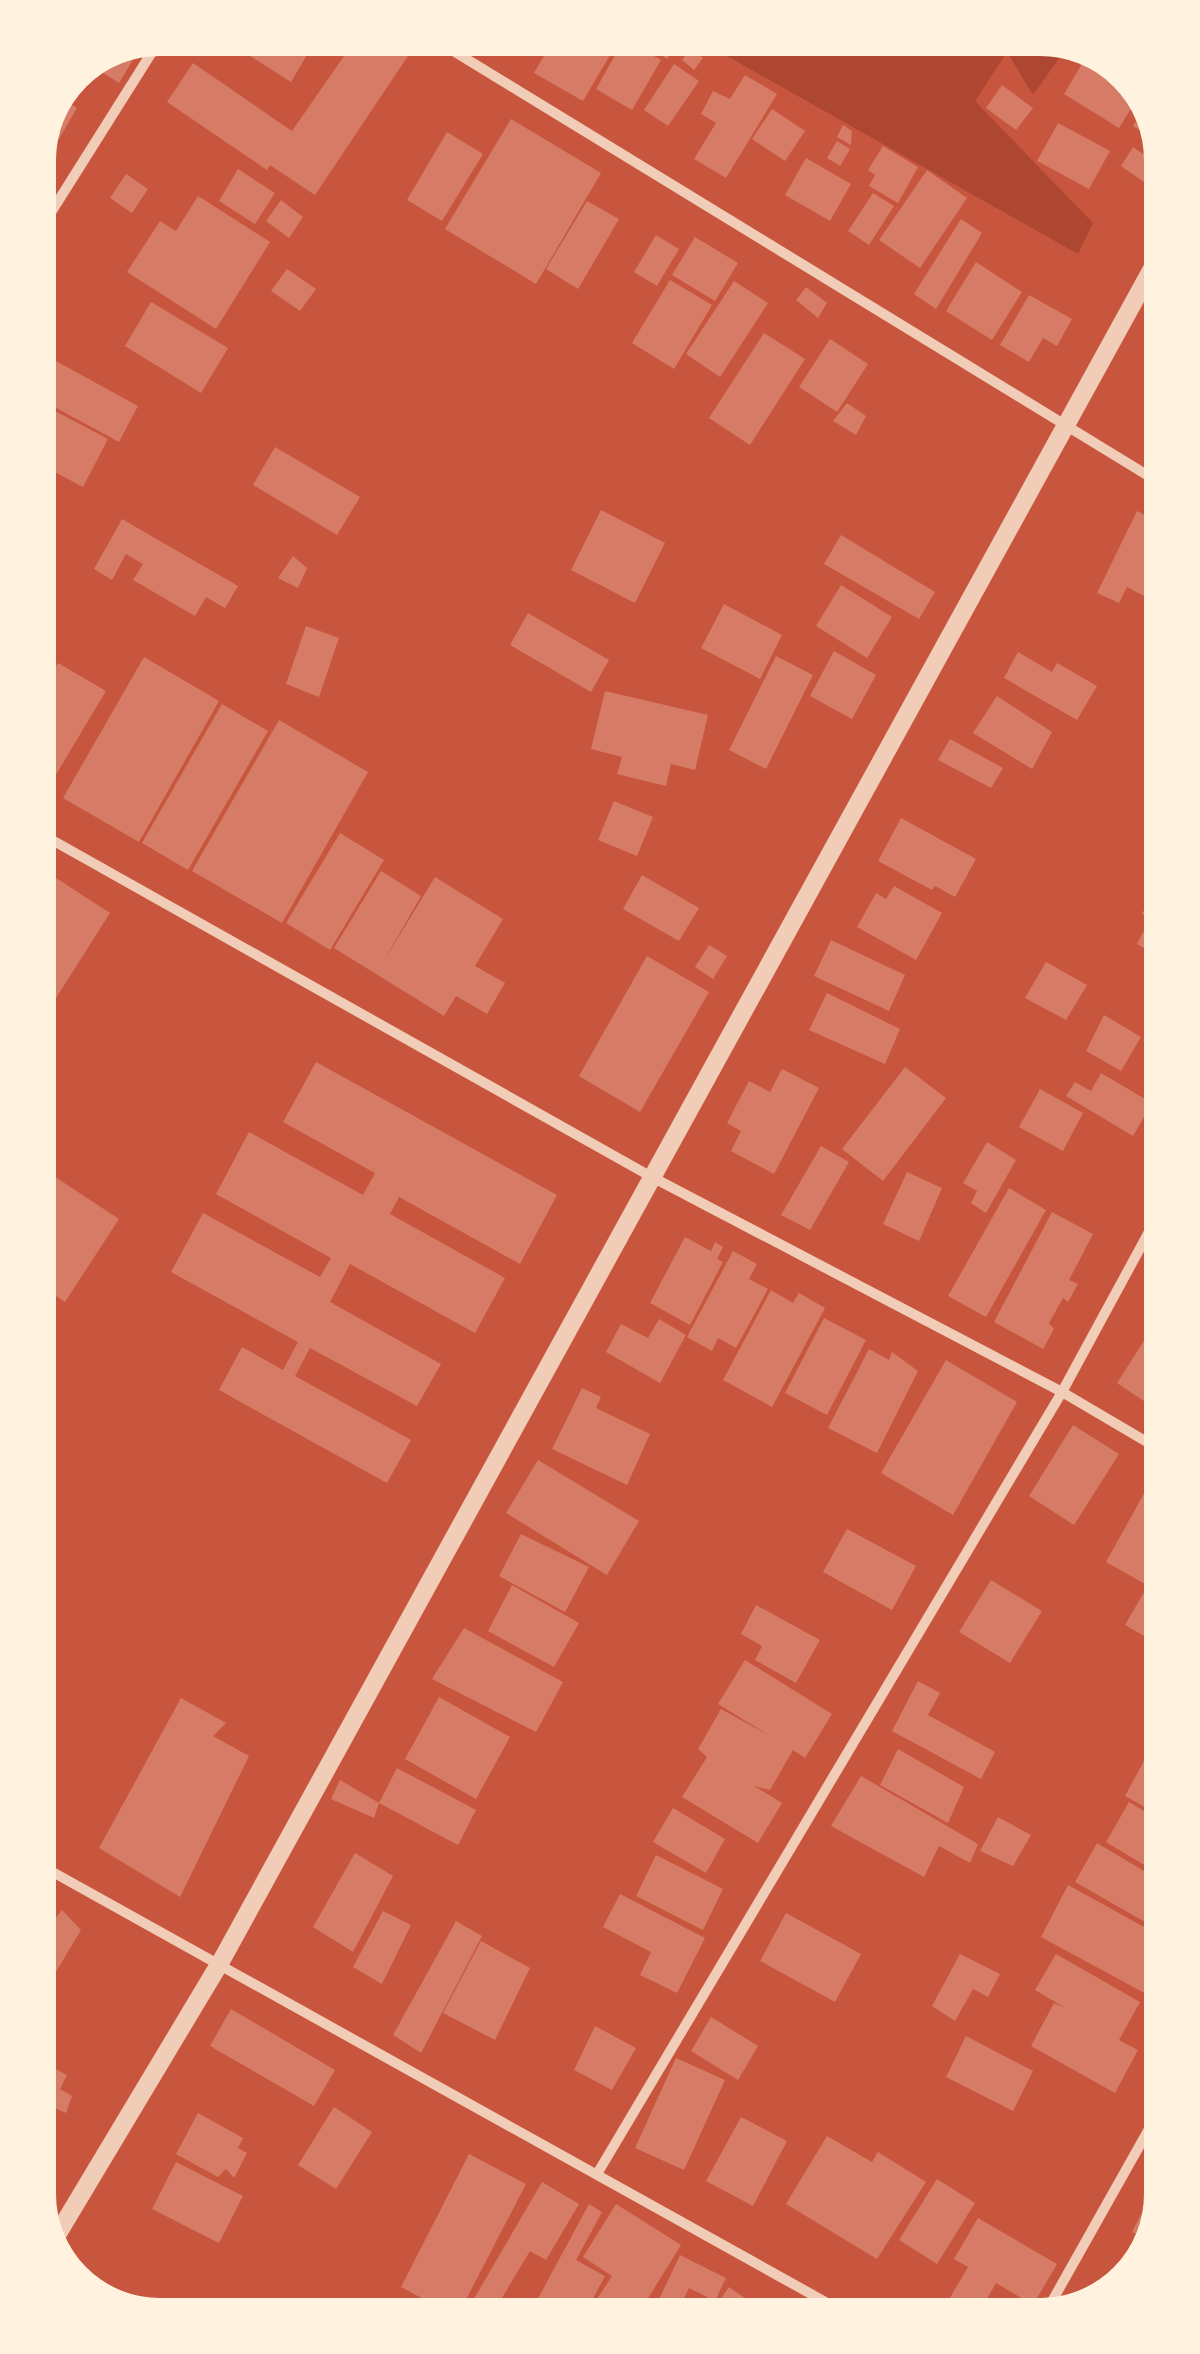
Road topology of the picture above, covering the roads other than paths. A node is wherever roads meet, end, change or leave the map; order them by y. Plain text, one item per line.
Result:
1 (453, 50) edge
2 (152, 51) edge
3 (50, 214) edge
4 (1150, 273) edge
5 (1066, 428) junction
6 (1150, 477) edge
7 (50, 839) edge
8 (650, 1176) junction
9 (1150, 1230) edge
10 (1062, 1392) junction
11 (1150, 1444) edge
12 (50, 1870) edge
13 (220, 1964) junction
14 (1150, 2128) edge
15 (597, 2174) junction
16 (57, 2234) edge
17 (1051, 2303) edge
18 (829, 2304) edge

1 - 5 street
2 - 3 street
4 - 5 street
5 - 6 street
5 - 8 street
7 - 8 street
8 - 10 street
8 - 13 street
9 - 10 street
10 - 11 street
10 - 15 street
12 - 13 street
13 - 15 street
13 - 16 street
14 - 17 street
15 - 18 street

